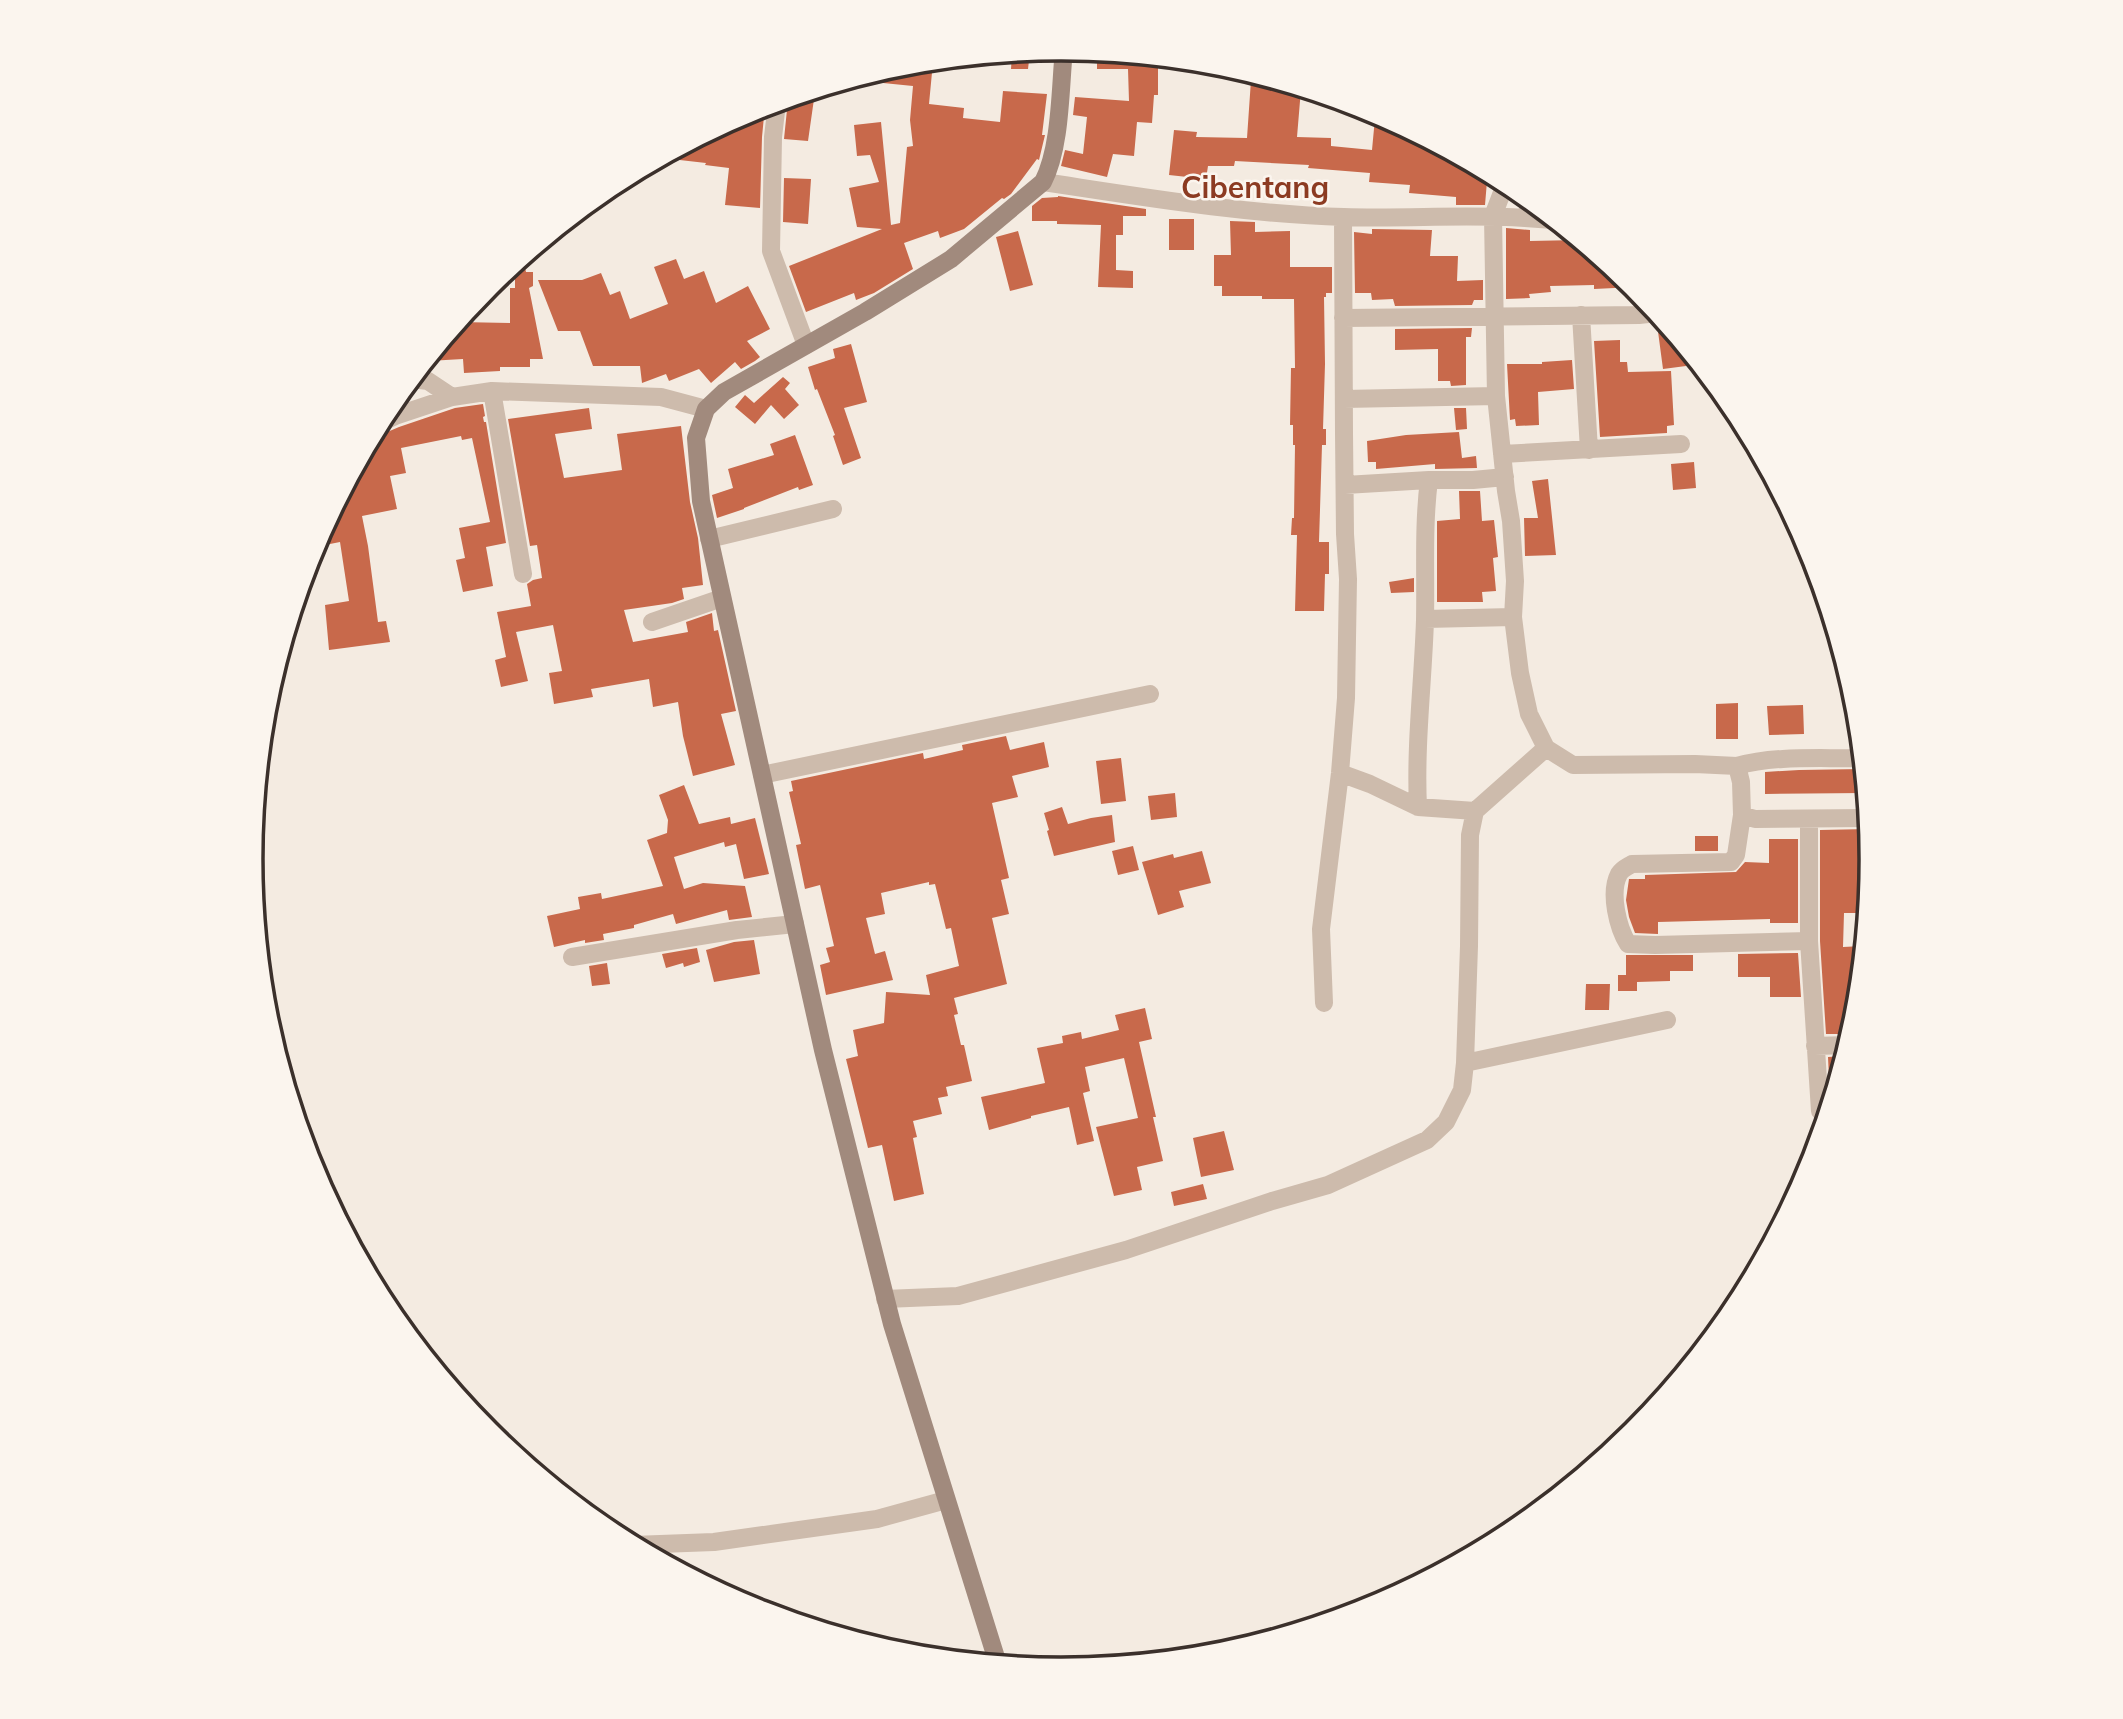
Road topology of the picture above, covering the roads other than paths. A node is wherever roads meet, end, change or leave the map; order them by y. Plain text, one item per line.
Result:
1 (1063, 61) edge
2 (776, 115) edge
3 (1043, 182) junction
4 (1501, 194) edge
5 (1525, 210) edge
6 (1493, 216) junction
7 (1343, 217) junction
8 (1644, 314) edge
9 (1581, 315) junction
10 (1494, 316) junction
11 (1343, 318) junction
12 (806, 345) junction
13 (423, 380) edge
14 (492, 391) junction
15 (1496, 396) junction
16 (452, 397) junction
17 (1344, 399) junction
18 (706, 409) junction
19 (399, 415) edge
20 (1681, 444) dead end
21 (1590, 450) junction
22 (1502, 454) junction
23 (1505, 477) junction
24 (1429, 480) junction
25 (1345, 485) junction
26 (833, 509) dead end
27 (709, 539) junction
28 (523, 575) dead end
29 (722, 598) junction
30 (1513, 617) junction
31 (1425, 619) junction
32 (652, 622) dead end
33 (1150, 694) dead end
34 (1546, 748) junction
35 (1853, 758) edge
36 (1737, 766) junction
37 (1340, 773) junction
38 (761, 775) junction
39 (1418, 807) junction
40 (1475, 811) junction
41 (1742, 815) junction
42 (1858, 818) edge
43 (1810, 819) junction
44 (796, 924) junction
45 (1809, 940) junction
46 (572, 957) dead end
47 (1324, 1003) dead end
48 (1667, 1020) dead end
49 (1837, 1045) edge
50 (1815, 1046) junction
51 (1465, 1063) junction
52 (1820, 1107) edge
53 (886, 1299) junction
54 (946, 1500) junction
55 (651, 1544) edge
56 (995, 1655) edge

1 - 3 street
2 - 12 street
3 - 7 street
3 - 12 street
4 - 6 street
5 - 6 street
6 - 7 street
6 - 10 street
7 - 11 street
8 - 9 street
9 - 10 street
9 - 21 street
10 - 11 street
10 - 15 street
11 - 17 street
12 - 18 street
13 - 16 street
14 - 16 street
14 - 18 street
14 - 28 street
15 - 17 street
15 - 22 street
16 - 19 street
17 - 25 street
18 - 27 street
20 - 21 street
21 - 22 street
22 - 23 street
23 - 24 street
23 - 30 street
24 - 25 street
24 - 31 street
25 - 37 street
26 - 27 street
27 - 29 street
29 - 32 street
29 - 38 street
30 - 31 street
30 - 34 street
31 - 39 street
33 - 38 street
34 - 36 street
34 - 40 street
35 - 36 street
36 - 41 street
37 - 39 street
37 - 47 street
38 - 44 street
39 - 40 street
40 - 51 street
41 - 43 street
41 - 45 street
42 - 43 street
43 - 45 street
44 - 46 street
44 - 53 street
45 - 50 street
48 - 51 street
49 - 50 street
50 - 52 street
51 - 53 street
53 - 54 street
54 - 55 street
54 - 56 street

